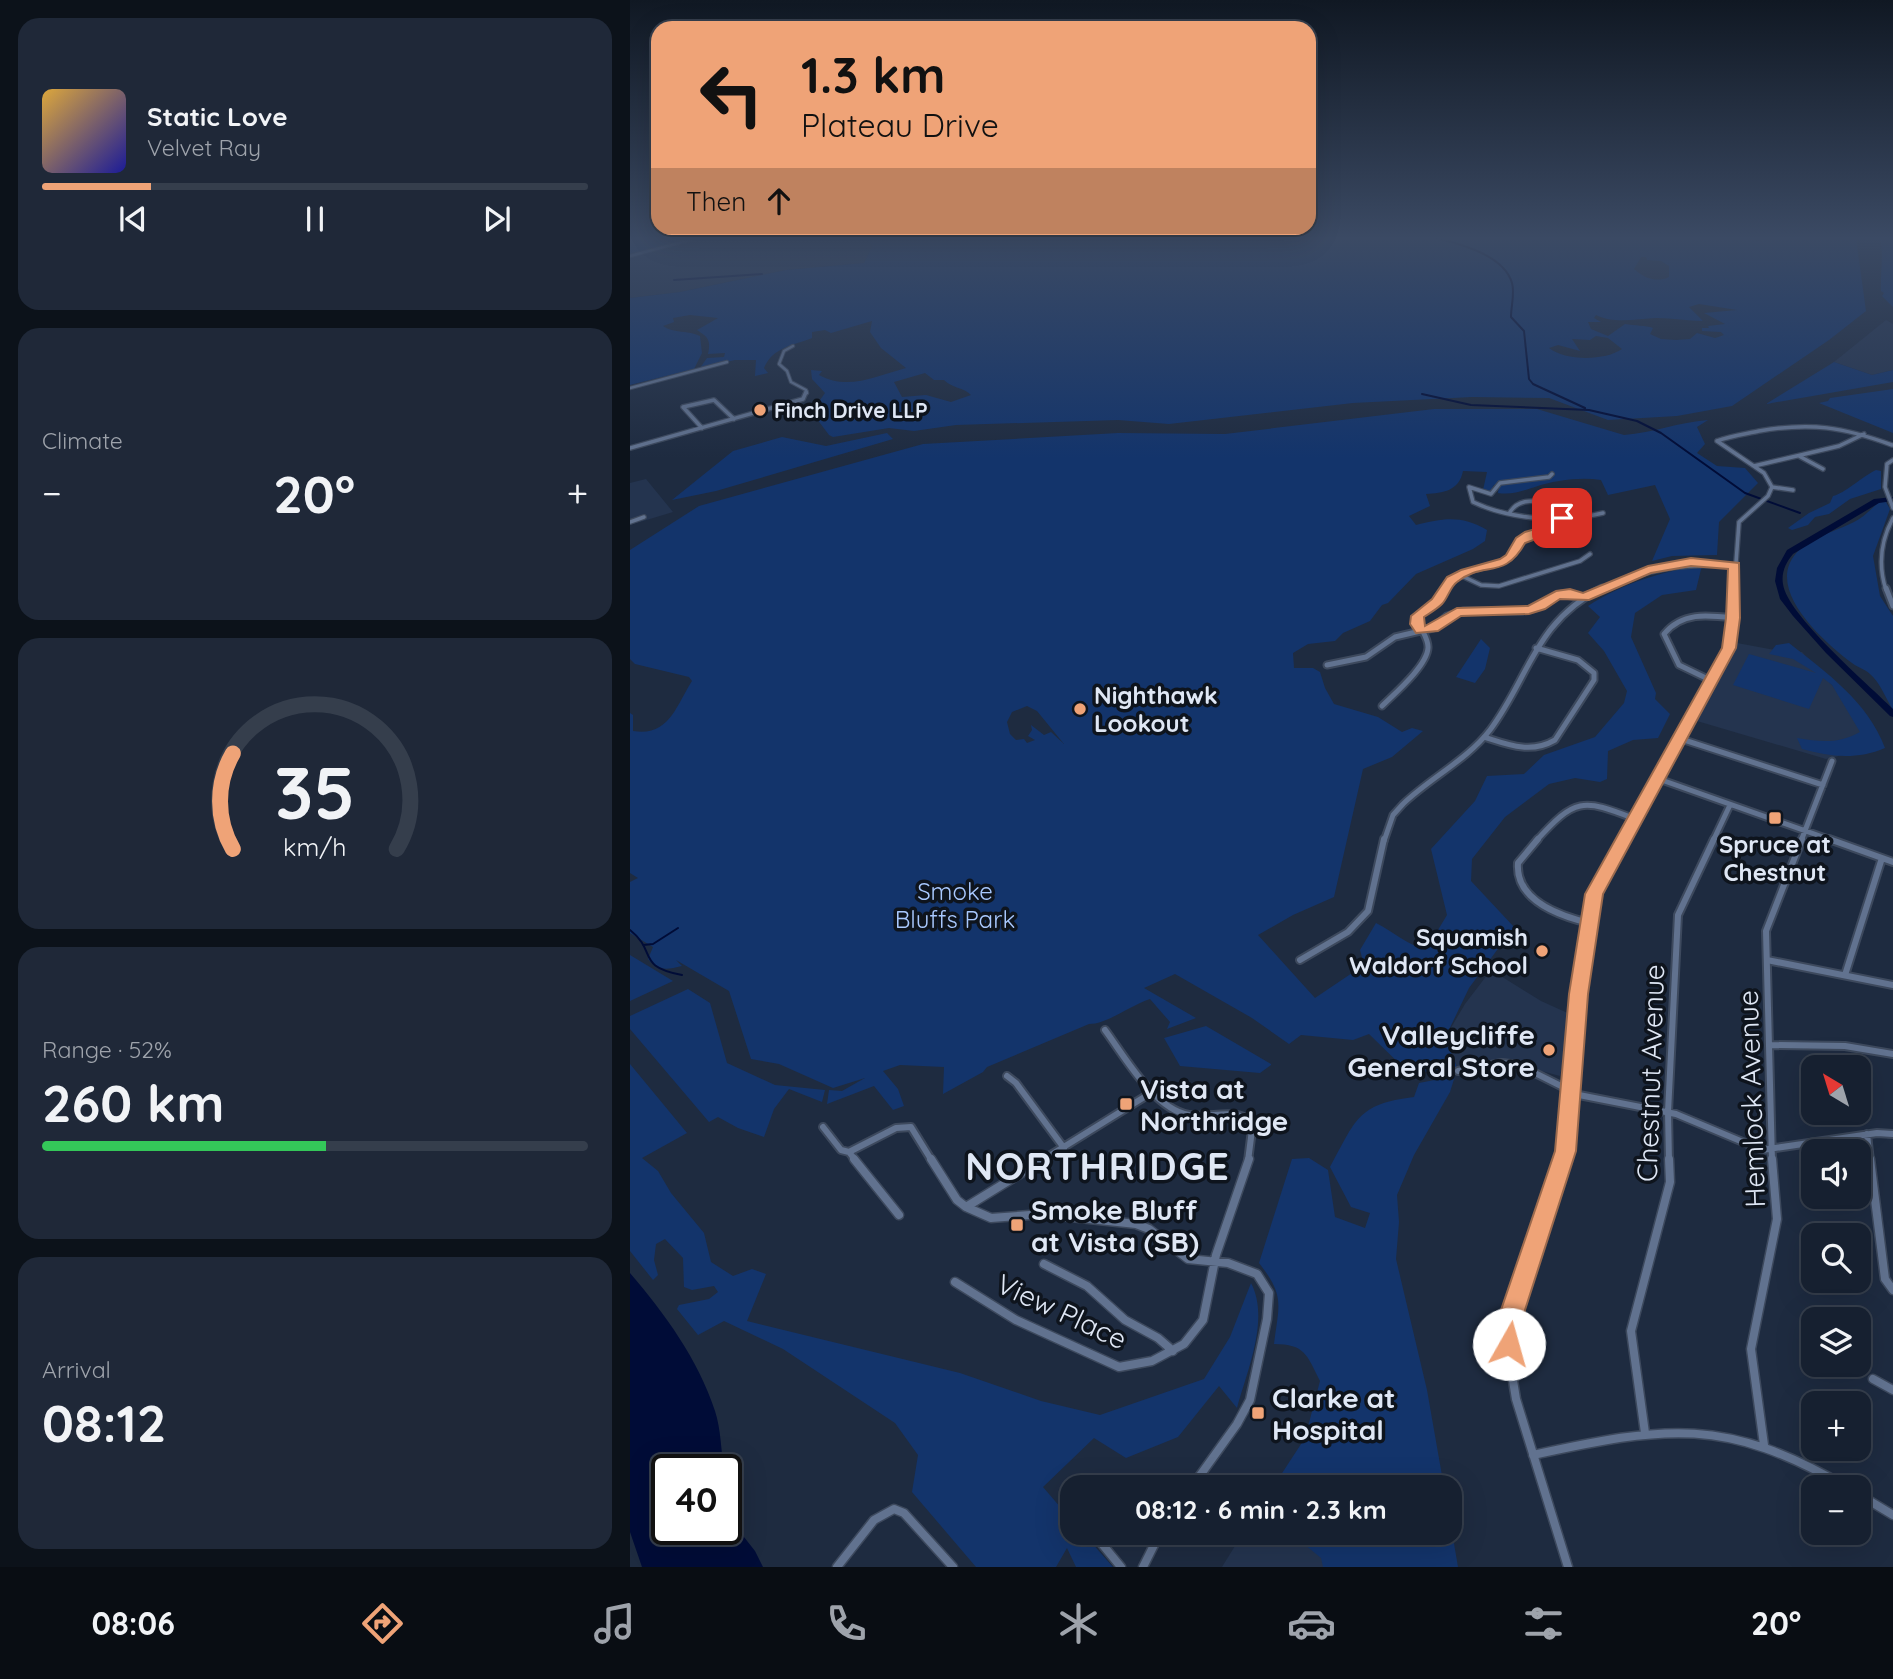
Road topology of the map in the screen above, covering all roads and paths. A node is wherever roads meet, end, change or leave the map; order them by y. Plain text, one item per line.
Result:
1 (793, 346) dead end
2 (727, 362) dead end
3 (630, 388) edge
4 (734, 419) junction
5 (702, 428) junction
6 (1864, 434) junction
7 (1892, 445) edge
8 (630, 448) edge
9 (1799, 456) junction
10 (1893, 460) edge
11 (1754, 466) junction
12 (1823, 469) dead end
13 (1552, 474) dead end
14 (1772, 487) junction
15 (1793, 490) dead end
16 (1887, 496) joint
17 (1559, 501) dead end
18 (1892, 506) edge
19 (1510, 512) junction
20 (1602, 513) dead end
21 (644, 517) dead end
22 (1562, 518) junction
23 (1893, 518) edge
24 (630, 522) edge
25 (1590, 554) dead end
26 (1734, 566) junction
27 (1460, 575) junction
28 (1584, 598) junction
29 (1893, 606) edge
30 (1733, 618) junction
31 (1420, 631) junction
32 (1536, 648) junction
33 (1327, 665) dead end
34 (1710, 680) junction
35 (1382, 706) dead end
36 (1484, 737) junction
37 (1678, 738) junction
38 (1832, 761) dead end
39 (1656, 778) junction
40 (1823, 785) junction
41 (1730, 805) junction
42 (1635, 819) junction
43 (1806, 831) junction
44 (1882, 859) junction
45 (1893, 862) edge
46 (1589, 923) junction
47 (1300, 960) dead end
48 (1767, 960) junction
49 (1844, 975) junction
50 (1893, 985) edge
51 (1105, 1030) dead end
52 (1770, 1045) junction
53 (1893, 1054) edge
54 (1458, 1071) dead end
55 (1007, 1076) dead end
56 (1154, 1091) junction
57 (1570, 1091) junction
58 (1668, 1112) junction
59 (907, 1126) joint
60 (822, 1127) dead end
61 (1867, 1134) junction
62 (1893, 1134) edge
63 (1064, 1148) junction
64 (1772, 1149) junction
65 (849, 1152) junction
66 (966, 1207) junction
67 (900, 1215) dead end
68 (1215, 1263) junction
69 (1044, 1264) dead end
70 (955, 1282) dead end
71 (1893, 1290) edge
72 (1173, 1351) junction
73 (1873, 1379) dead end
74 (1893, 1390) edge
75 (1645, 1433) junction
76 (1764, 1445) junction
77 (1533, 1455) junction
78 (1200, 1475) edge
79 (1828, 1475) edge
80 (1871, 1502) edge
81 (1893, 1515) edge
82 (1103, 1545) edge
83 (1154, 1545) edge
84 (837, 1567) edge
85 (953, 1567) edge
86 (1121, 1567) edge
87 (1143, 1567) edge
88 (1567, 1567) edge

1 - 4 street
2 - 3 street
4 - 5 street
4 - 5 street
5 - 8 street
6 - 7 street
6 - 9 street
6 - 11 street
9 - 11 street
9 - 12 street
10 - 16 street
11 - 14 street
13 - 19 street
14 - 15 street
14 - 26 street
16 - 18 street
17 - 19 street
19 - 22 street
20 - 22 street
21 - 24 street
22 - 27 street
23 - 29 street
25 - 27 street
26 - 28 street
26 - 30 street
27 - 31 street
28 - 31 street
28 - 32 street
30 - 34 street
30 - 34 street
31 - 33 street
31 - 35 street
32 - 36 street
32 - 36 street
34 - 37 street
36 - 47 street
37 - 39 street
37 - 40 street
38 - 40 street, Hemlock Avenue
39 - 41 street
39 - 42 street
40 - 43 street, Hemlock Avenue
41 - 43 street
41 - 58 street, Chestnut Avenue
42 - 46 street
42 - 46 street
43 - 44 street
43 - 48 street, Hemlock Avenue
44 - 45 street
44 - 49 street
46 - 57 street
48 - 49 street
48 - 52 street, Hemlock Avenue
49 - 50 street
51 - 56 street
52 - 53 street
52 - 64 street, Hemlock Avenue
54 - 57 street
55 - 63 street
56 - 63 street
56 - 68 street
57 - 58 street
57 - 77 street
58 - 64 street
58 - 75 street, Chestnut Avenue
59 - 65 street
59 - 66 street
60 - 65 street
61 - 62 street
61 - 64 street
61 - 71 street
63 - 66 street
64 - 76 street, Hemlock Avenue
65 - 67 street
66 - 68 street
68 - 72 street, View Place
68 - 78 street
69 - 72 street
70 - 72 street, View Place
73 - 74 street
75 - 76 street
75 - 77 street
76 - 79 street
77 - 88 street
80 - 81 street
82 - 86 street
83 - 87 street
84 - 85 street

